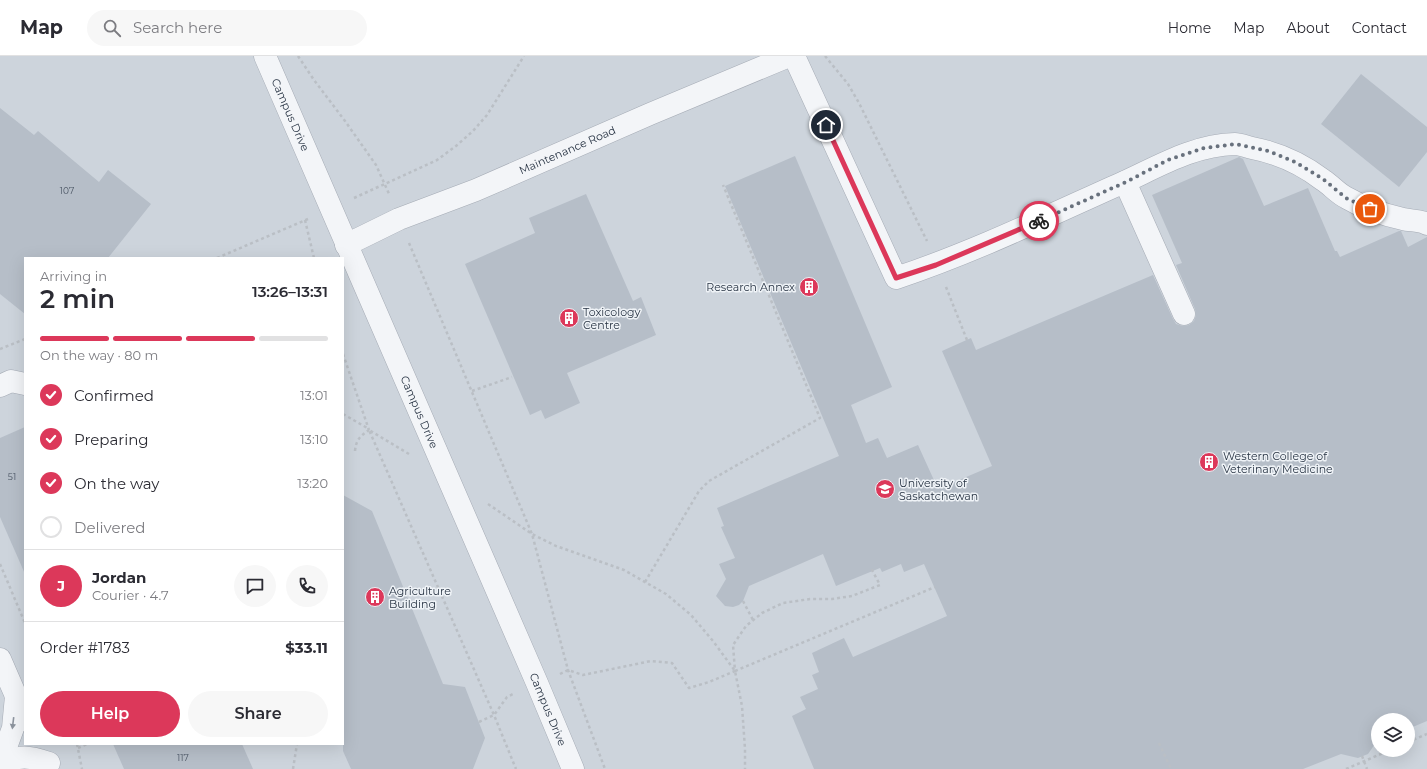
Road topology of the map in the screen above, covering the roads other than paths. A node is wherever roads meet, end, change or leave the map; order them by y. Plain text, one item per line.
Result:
1 (265, 56) edge
2 (789, 56) edge
3 (794, 56) edge
4 (1126, 182) junction
5 (1427, 224) edge
6 (346, 245) junction
7 (1184, 314) dead end
8 (24, 384) edge
9 (0, 386) edge
10 (0, 659) edge
11 (16, 696) junction
12 (24, 717) edge
13 (39, 745) edge
14 (0, 760) edge
15 (0, 764) edge
16 (50, 766) edge
17 (572, 769) edge

1 - 6 street, Campus Drive
2 - 6 street, Maintenance Road
3 - 4 street
4 - 5 street
4 - 7 street
6 - 17 street, Campus Drive
8 - 9 street
10 - 11 street
11 - 12 street
11 -> 14 street
13 - 16 street
15 - 16 street

